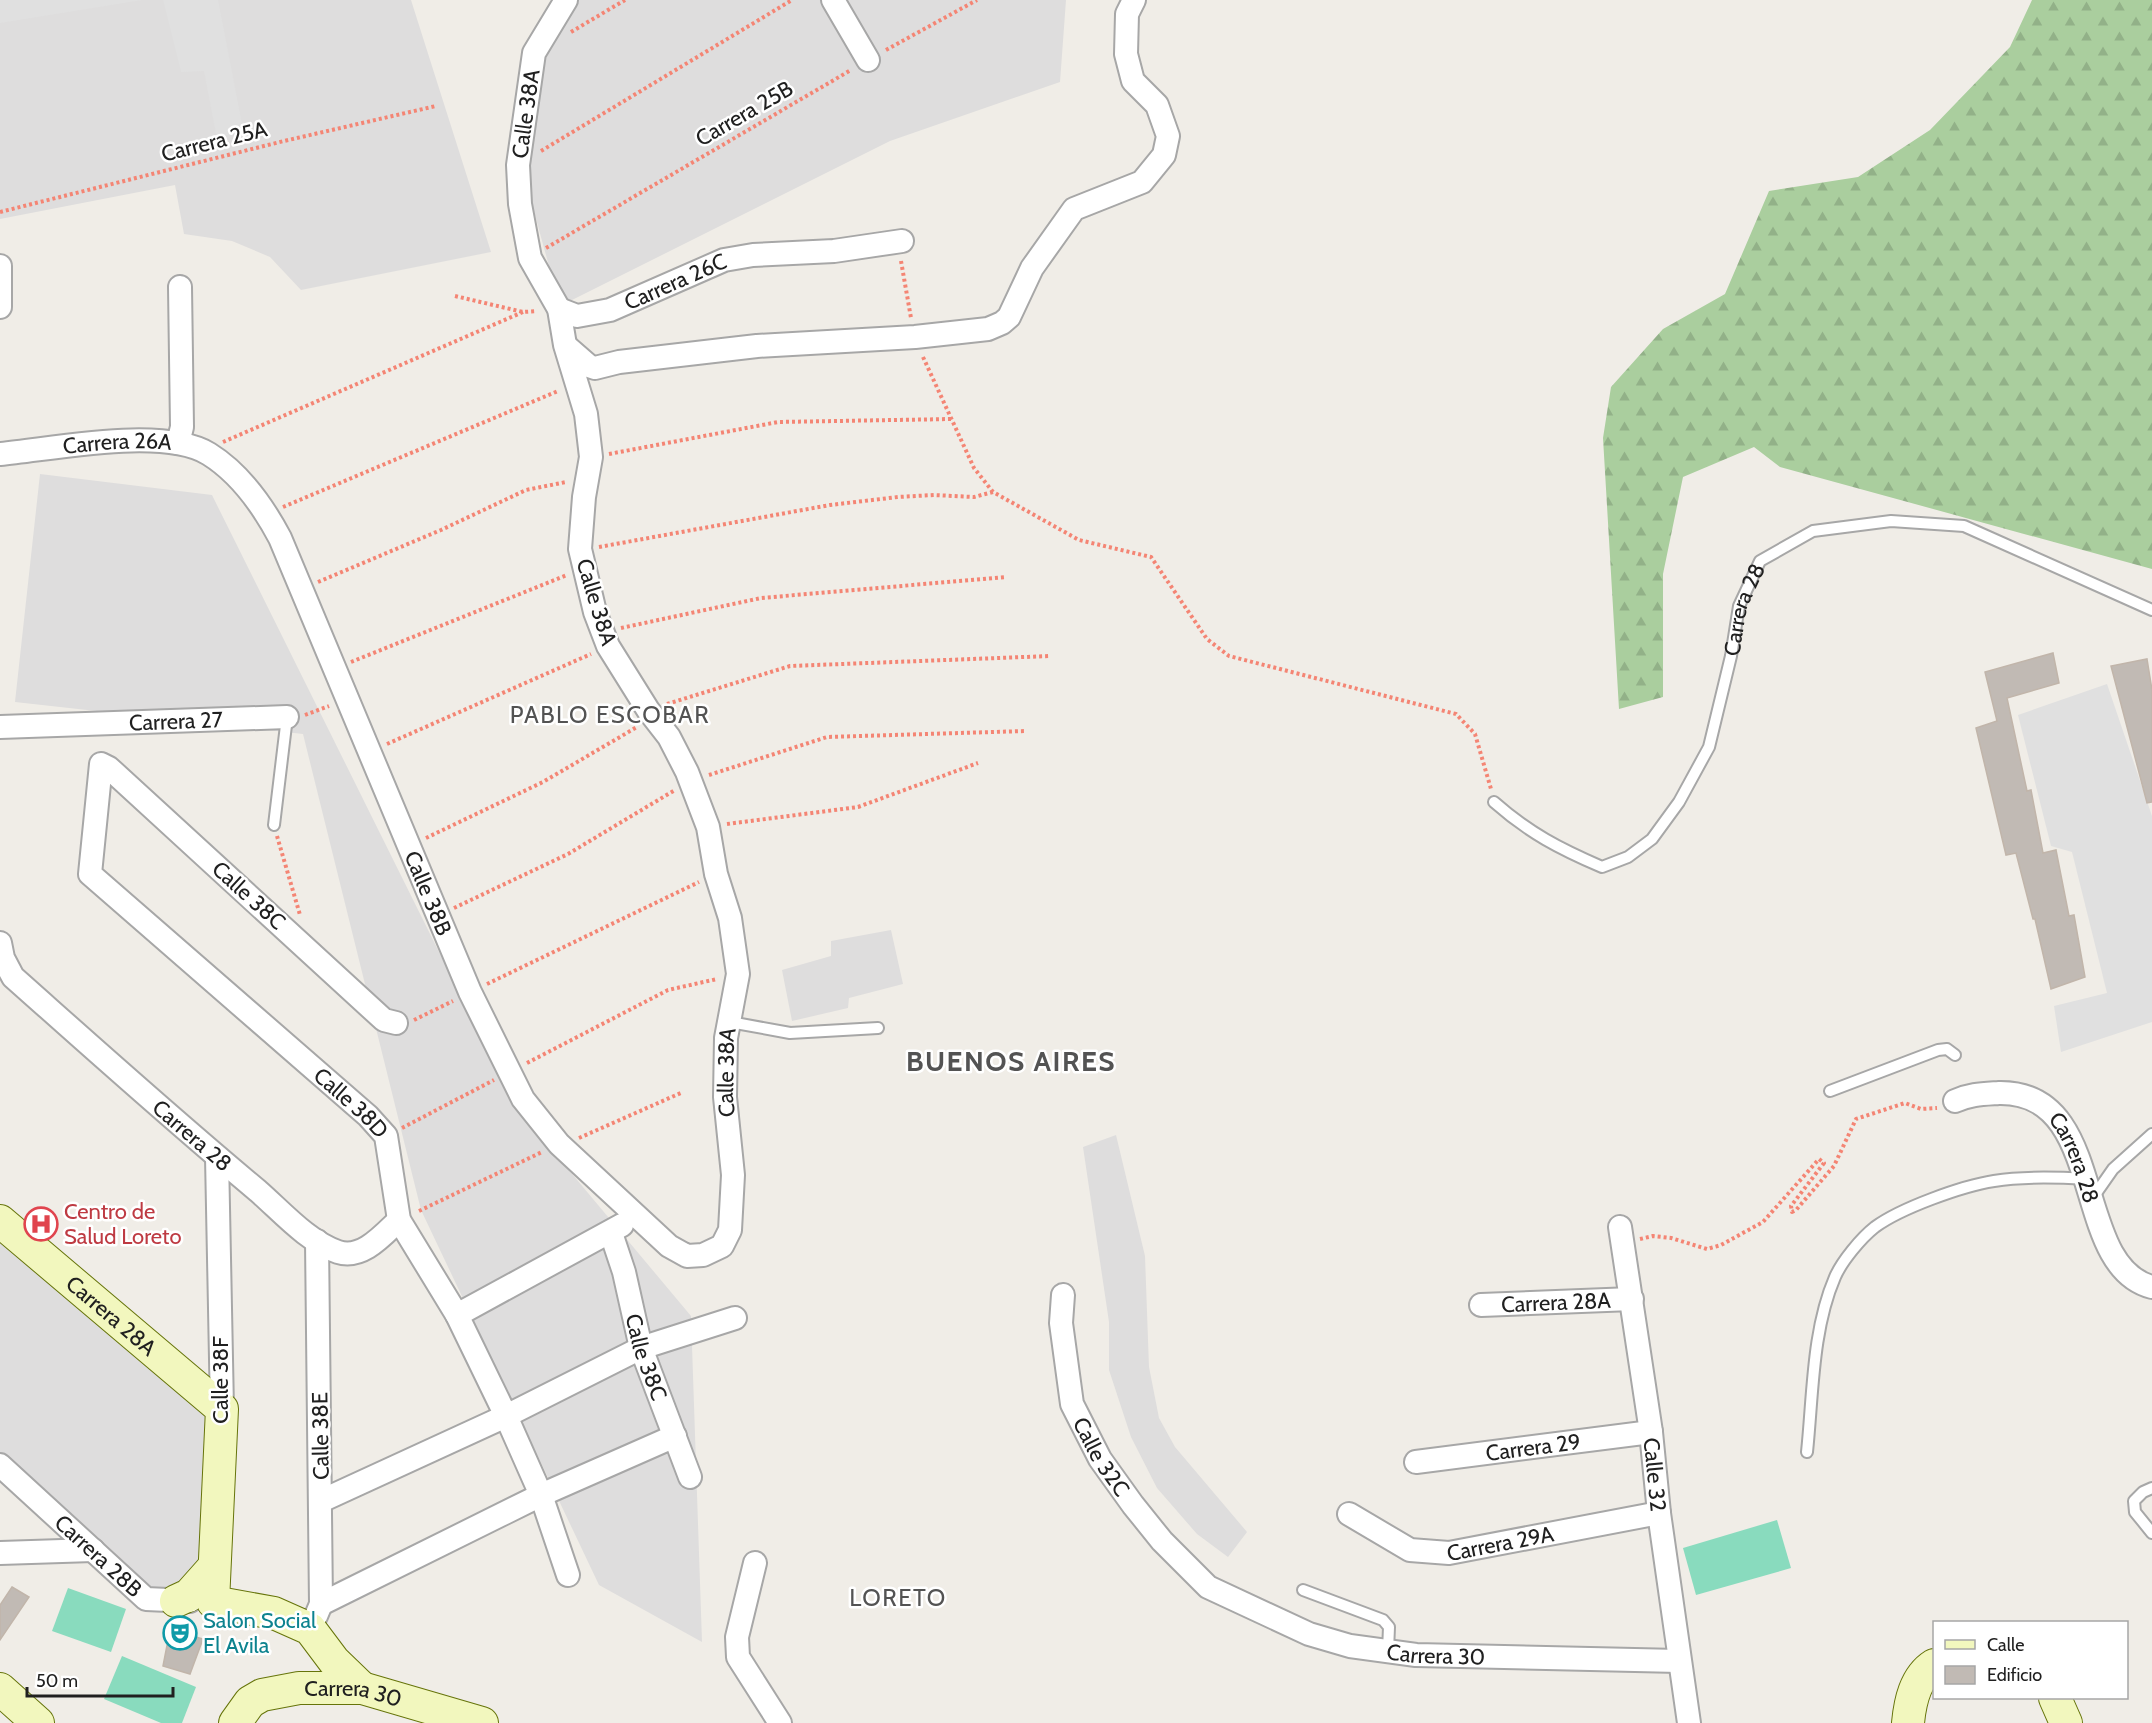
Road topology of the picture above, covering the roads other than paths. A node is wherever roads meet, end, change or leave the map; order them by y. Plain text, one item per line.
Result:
1 (566, 0) edge
2 (833, 0) edge
3 (1134, 0) edge
4 (868, 60) road end
5 (902, 241) road end
6 (0, 266) edge
7 (180, 287) dead end
8 (0, 308) edge
9 (559, 309) junction
10 (564, 345) junction
11 (178, 443) junction
12 (0, 454) edge
13 (230, 470) joint
14 (2152, 610) edge
15 (287, 717) joint
16 (0, 727) edge
17 (1494, 802) road end
18 (274, 825) road end
19 (90, 874) joint
20 (1, 951) edge
21 (396, 1023) road end
22 (730, 1023) junction
23 (878, 1028) dead end
24 (1955, 1055) dead end
25 (1830, 1091) dead end
26 (1955, 1101) road end
27 (2152, 1134) edge
28 (217, 1157) junction
29 (2089, 1189) junction
30 (636, 1215) junction
31 (399, 1220) junction
32 (0, 1221) edge
33 (611, 1233) junction
34 (1621, 1235) road end
35 (317, 1241) junction
36 (703, 1255) joint
37 (2152, 1287) edge
38 (1063, 1295) dead end
39 (1632, 1299) junction
40 (1481, 1305) dead end
41 (457, 1315) junction
42 (735, 1318) dead end
43 (641, 1348) junction
44 (222, 1409) junction
45 (506, 1416) junction
46 (1651, 1432) junction
47 (675, 1436) junction
48 (1807, 1452) dead end
49 (1416, 1462) dead end
50 (0, 1465) edge
51 (690, 1477) dead end
52 (2152, 1488) edge
53 (542, 1496) junction
54 (321, 1502) junction
55 (1349, 1514) dead end
56 (1659, 1514) junction
57 (2152, 1533) edge
58 (93, 1550) junction
59 (0, 1552) edge
60 (756, 1563) dead end
61 (213, 1568) junction
62 (568, 1575) dead end
63 (1208, 1587) joint
64 (1303, 1590) dead end
65 (176, 1601) junction
66 (213, 1602) junction
67 (318, 1626) junction
68 (1388, 1651) junction
69 (1679, 1661) junction
70 (1933, 1667) edge
71 (299, 1688) junction
72 (362, 1688) junction
73 (0, 1689) edge
74 (2055, 1699) edge
75 (38, 1723) edge
76 (235, 1723) edge
77 (482, 1723) edge
78 (780, 1723) edge
79 (1689, 1723) edge
80 (1908, 1723) edge
81 (2066, 1723) edge

1 - 9 street, Calle 38A
2 - 4 street
3 - 10 street
5 - 9 street, Carrera 26C
6 - 8 street
7 - 11 street
9 - 10 street, Calle 38A
10 - 22 street, Calle 38A
11 - 12 street, Carrera 26A
11 - 13 street, Carrera 26A
13 - 30 street, Calle 38B
14 - 17 lane, Carrera 28
15 - 16 street, Carrera 27
15 - 18 lane
19 - 21 street, Calle 38C
19 - 31 street, Calle 38D
20 - 28 street, Carrera 28
22 - 23 lane
22 - 36 street, Calle 38A
24 - 25 lane
26 - 29 street, Carrera 28
27 - 29 lane
28 - 35 street, Carrera 28
28 - 44 street, Calle 38F
29 - 37 street, Carrera 28
29 - 48 lane
30 - 33 street
30 - 36 street, Calle 38B
31 - 35 street, Carrera 28
31 - 41 street, Calle 38D
32 - 44 street, Carrera 28A
33 - 41 street
33 - 43 street, Calle 38C
34 - 39 street, Calle 32
35 - 54 street, Calle 38E
38 - 63 street, Calle 32C
39 - 40 street, Carrera 28A
39 - 46 street, Calle 32
41 - 45 street, Calle 38D
42 - 43 street
43 - 45 street
43 - 47 street, Calle 38C
44 - 61 street, Calle 38F
45 - 53 street, Calle 38D
45 - 54 street
46 - 49 street, Carrera 29
46 - 56 street, Calle 32
47 - 51 street, Calle 38C
47 - 53 street
50 - 58 street, Carrera 28B
52 - 57 lane
53 - 62 street, Calle 38D
53 - 67 street
54 - 67 street, Calle 38E
55 - 56 street, Carrera 29A
56 - 69 street, Calle 32
58 - 59 street
58 - 65 street, Carrera 28B
60 - 78 street
61 - 65 street
61 - 66 street, Calle 38F
63 - 68 street, Carrera 30
64 - 68 lane
65 - 66 street, Carrera 28B
66 - 67 street, Carrera 28B
67 - 71 street
67 - 72 street, Carrera 28B
68 - 69 street, Carrera 30
69 - 79 street, Calle 32
70 - 80 street
71 - 72 street, Carrera 30
71 - 76 street, Carrera 30
72 - 77 street, Carrera 30
73 - 75 street
74 - 81 street

